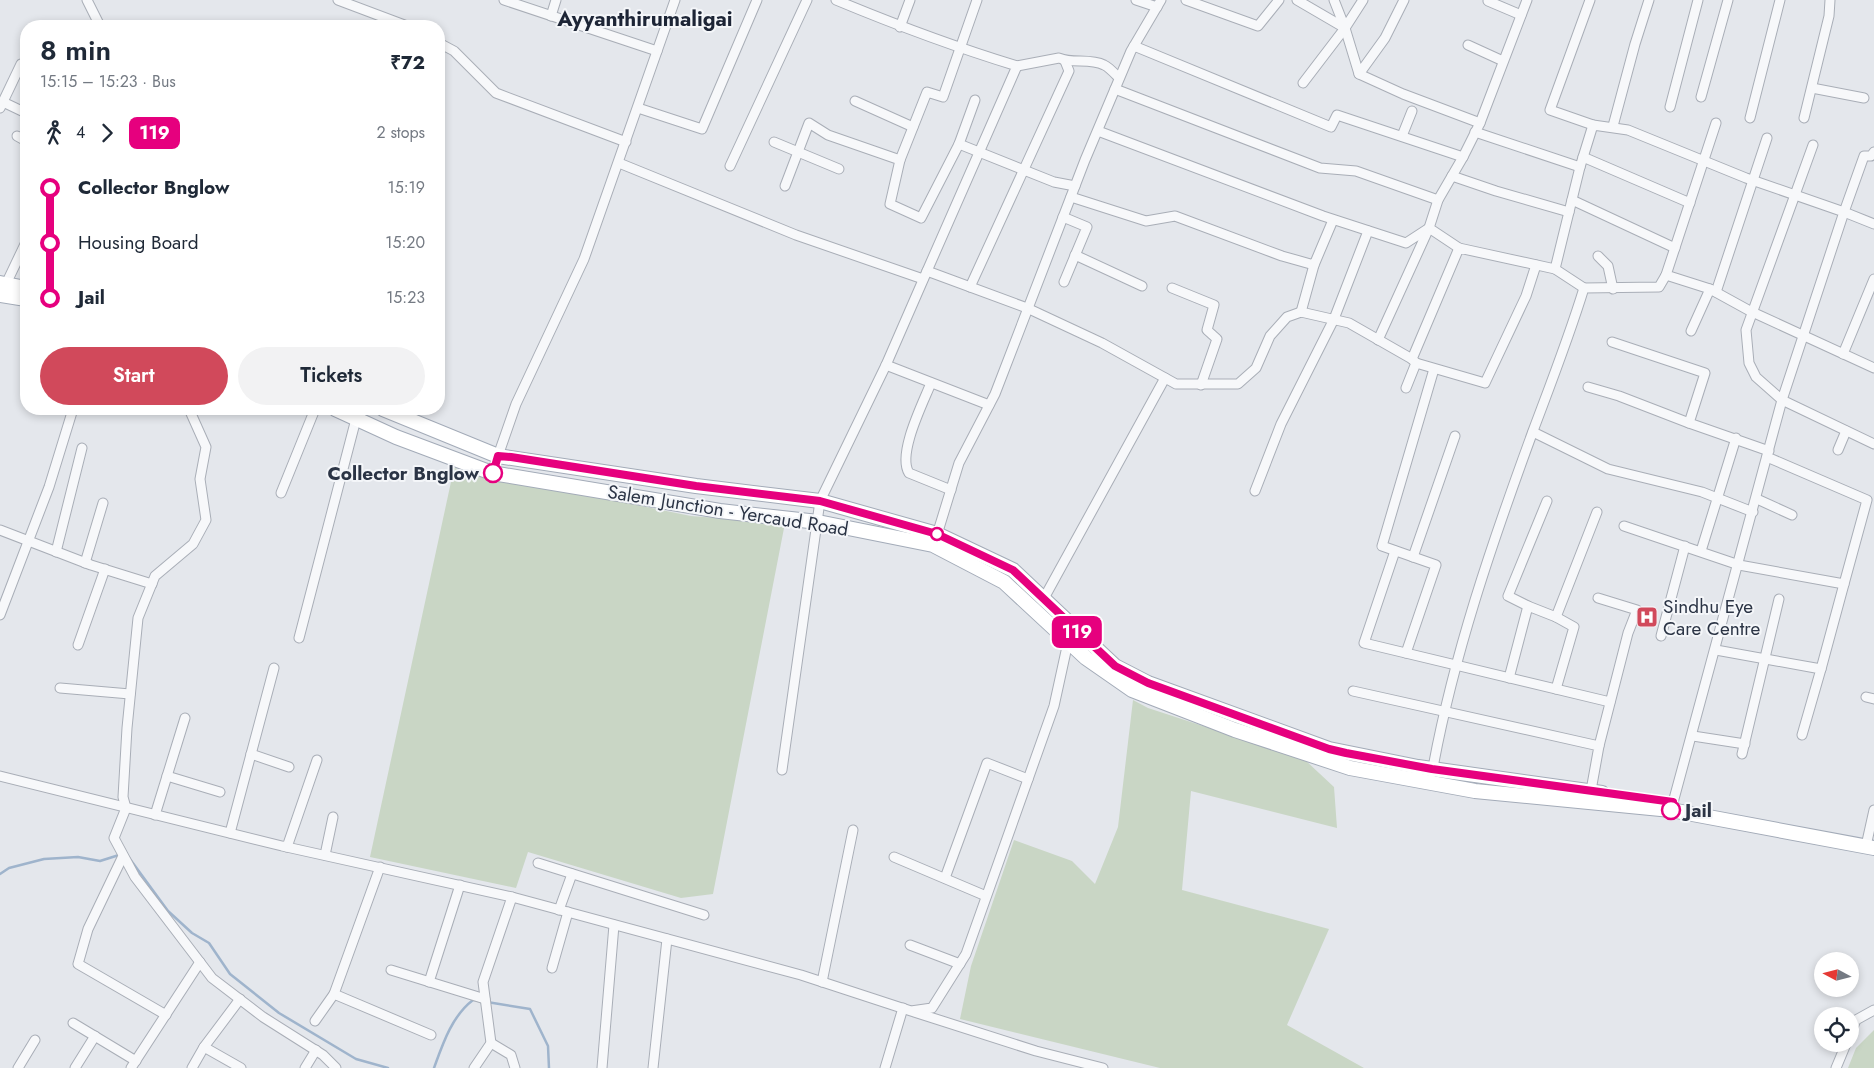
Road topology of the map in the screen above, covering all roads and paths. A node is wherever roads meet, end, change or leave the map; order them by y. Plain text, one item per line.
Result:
1 (86, 0) edge
2 (338, 0) edge
3 (504, 0) edge
4 (556, 0) edge
5 (675, 0) edge
6 (757, 0) edge
7 (807, 0) edge
8 (836, 0) edge
9 (910, 0) edge
10 (977, 0) edge
11 (1136, 0) edge
12 (1186, 0) edge
13 (1279, 0) edge
14 (1297, 0) edge
15 (1334, 0) edge
16 (1362, 0) edge
17 (1404, 0) edge
18 (1527, 0) edge
19 (1590, 0) edge
20 (1649, 0) edge
21 (1698, 0) edge
22 (1728, 0) edge
23 (1780, 0) edge
24 (1830, 0) edge
25 (1488, 1) edge
26 (1159, 4) edge
27 (1521, 14) junction
28 (551, 16) junction
29 (97, 20) edge
30 (391, 20) edge
31 (900, 27) junction
32 (1345, 28) junction
33 (1468, 45) dead end
34 (445, 46) edge
35 (1134, 46) junction
36 (958, 48) junction
37 (657, 51) junction
38 (1065, 60) junction
39 (1503, 61) junction
40 (20, 66) edge
41 (1017, 66) junction
42 (1359, 74) junction
43 (1119, 78) junction
44 (1303, 83) dead end
45 (1812, 88) junction
46 (1115, 89) junction
47 (1701, 97) dead end
48 (1864, 98) dead end
49 (975, 100) dead end
50 (856, 101) dead end
51 (1, 105) edge
52 (1670, 107) dead end
53 (638, 108) junction
54 (20, 111) edge
55 (1412, 111) dead end
56 (1750, 118) dead end
57 (1804, 118) dead end
58 (1480, 123) junction
59 (1716, 123) dead end
60 (1593, 125) junction
61 (1613, 126) junction
62 (913, 127) junction
63 (1098, 131) junction
64 (1475, 132) junction
65 (17, 136) dead end
66 (1402, 136) junction
67 (20, 138) edge
68 (1767, 138) dead end
69 (626, 142) junction
70 (774, 142) dead end
71 (959, 144) junction
72 (1813, 145) dead end
73 (980, 151) junction
74 (1874, 152) edge
75 (798, 153) junction
76 (1463, 157) junction
77 (1583, 157) junction
78 (900, 160) junction
79 (1704, 160) junction
80 (618, 163) junction
81 (730, 166) dead end
82 (1580, 167) junction
83 (839, 169) dead end
84 (1024, 169) junction
85 (1452, 176) junction
86 (1753, 180) junction
87 (785, 186) dead end
88 (1075, 186) junction
89 (1795, 195) junction
90 (1071, 197) junction
91 (1438, 200) junction
92 (1572, 200) junction
93 (1690, 203) junction
94 (1569, 212) junction
95 (1844, 212) junction
96 (1062, 217) junction
97 (1333, 220) junction
98 (1874, 224) edge
99 (1429, 228) junction
100 (1368, 231) junction
101 (1459, 248) junction
102 (1675, 248) junction
103 (20, 253) edge
104 (1075, 255) junction
105 (1598, 256) dead end
106 (1314, 265) junction
107 (1536, 265) junction
108 (1555, 269) junction
109 (925, 275) junction
110 (1666, 275) junction
111 (1874, 279) edge
112 (1064, 282) dead end
113 (1142, 286) dead end
114 (2, 287) edge
115 (970, 287) junction
116 (20, 288) edge
117 (1172, 288) dead end
118 (1584, 288) junction
119 (1613, 289) junction
120 (1713, 291) junction
121 (20, 296) edge
122 (1027, 308) junction
123 (1301, 312) junction
124 (1754, 313) junction
125 (1334, 319) junction
126 (1690, 331) dead end
127 (1802, 336) junction
128 (1378, 340) junction
129 (1612, 342) dead end
130 (1843, 354) junction
131 (1414, 361) junction
132 (886, 365) junction
133 (1874, 368) edge
134 (1434, 369) junction
135 (1165, 378) junction
136 (931, 382) junction
137 (1201, 385) junction
138 (1588, 387) dead end
139 (1406, 388) dead end
140 (1782, 400) junction
141 (989, 405) junction
142 (70, 415) edge
143 (192, 415) edge
144 (313, 415) edge
145 (348, 415) edge
146 (398, 415) edge
147 (356, 419) junction
148 (1689, 423) junction
149 (1846, 431) junction
150 (1533, 432) junction
151 (1455, 436) dead end
152 (1736, 438) junction
153 (1874, 444) edge
154 (82, 448) dead end
155 (1838, 450) dead end
156 (1768, 454) junction
157 (498, 456) junction
158 (492, 473) junction
159 (951, 490) junction
160 (1254, 492) dead end
161 (281, 493) dead end
162 (1717, 498) junction
163 (1756, 499) junction
164 (820, 501) junction
165 (1547, 501) dead end
166 (104, 503) dead end
167 (1597, 512) dead end
168 (1753, 512) junction
169 (1792, 515) dead end
170 (818, 522) junction
171 (1624, 526) dead end
172 (0, 530) edge
173 (935, 540) junction
174 (30, 541) junction
175 (1685, 546) junction
176 (1395, 551) junction
177 (1701, 551) junction
178 (56, 552) junction
179 (1413, 557) junction
180 (86, 563) junction
181 (1739, 565) junction
182 (105, 569) junction
183 (152, 584) junction
184 (1844, 584) junction
185 (1598, 598) dead end
186 (1779, 599) dead end
187 (1043, 600) junction
188 (1528, 606) junction
189 (0, 615) edge
190 (1556, 617) junction
191 (1661, 636) dead end
192 (299, 638) dead end
193 (1068, 642) junction
194 (78, 645) dead end
195 (1716, 650) junction
196 (1406, 654) junction
197 (1765, 658) junction
198 (1456, 666) junction
199 (274, 668) dead end
200 (1821, 669) junction
201 (1508, 678) junction
202 (60, 688) dead end
203 (1556, 690) junction
204 (1353, 691) dead end
205 (130, 694) junction
206 (1610, 702) junction
207 (1443, 712) junction
208 (185, 718) dead end
209 (1802, 735) dead end
210 (1693, 736) junction
211 (1599, 746) junction
212 (251, 754) junction
213 (317, 760) dead end
214 (289, 767) dead end
215 (782, 770) dead end
216 (1431, 775) junction
217 (0, 776) edge
218 (167, 776) junction
219 (1028, 779) junction
220 (220, 792) dead end
221 (1590, 796) junction
222 (1672, 806) junction
223 (126, 808) junction
224 (1874, 810) edge
225 (155, 815) junction
226 (333, 817) dead end
227 (853, 830) dead end
228 (230, 833) junction
229 (1871, 842) edge
230 (287, 847) junction
231 (325, 855) junction
232 (123, 856) junction
233 (894, 857) dead end
234 (538, 863) dead end
235 (380, 867) junction
236 (572, 874) junction
237 (945, 878) junction
238 (460, 885) junction
239 (986, 896) junction
240 (512, 897) junction
241 (564, 911) junction
242 (704, 915) dead end
243 (614, 924) junction
244 (667, 939) junction
245 (910, 945) dead end
246 (200, 962) junction
247 (960, 964) junction
248 (552, 968) dead end
249 (390, 970) dead end
250 (429, 982) junction
251 (822, 982) junction
252 (334, 994) junction
253 (240, 999) junction
254 (485, 999) junction
255 (907, 1010) junction
256 (1874, 1010) edge
257 (166, 1015) junction
258 (1859, 1018) edge
259 (315, 1021) dead end
260 (73, 1023) dead end
261 (431, 1035) dead end
262 (95, 1036) junction
263 (35, 1040) dead end
264 (491, 1043) junction
265 (204, 1047) junction
266 (316, 1050) junction
267 (1843, 1052) edge
268 (134, 1064) edge
269 (18, 1068) edge
270 (76, 1068) edge
271 (192, 1068) edge
272 (241, 1068) edge
273 (305, 1068) edge
274 (336, 1068) edge
275 (474, 1068) edge
276 (515, 1068) edge
277 (602, 1068) edge
278 (653, 1068) edge
279 (884, 1068) edge
280 (1103, 1068) edge
281 (1836, 1068) edge

1 - 29 street
2 - 30 street
3 - 28 street
4 - 28 street
5 - 37 street
6 - 53 street
7 - 81 street
8 - 31 street
9 - 31 street
10 - 36 street
11 - 26 street
12 - 13 street
14 - 32 street
15 - 32 street
16 - 32 street
17 - 42 street
18 - 27 street
19 - 60 street
20 - 61 street
21 - 52 street
22 - 47 street
23 - 56 street
24 - 45 street
25 - 27 street
26 - 35 street
27 - 39 street
28 - 37 street
31 - 36 street
32 - 42 street
32 - 44 street
33 - 39 street
34 - 69 street
35 - 43 street
35 - 66 street
36 - 41 street
36 - 62 street
37 - 53 street
38 - 41 street
38 - 43 street
38 - 84 street
39 - 58 street
40 - 51 street
41 - 73 street
42 - 58 street
43 - 46 street
45 - 48 street
45 - 57 street
46 - 63 street
46 - 91 street
49 - 71 street
50 - 62 street
51 - 54 street
53 - 69 street
55 - 66 street
58 - 64 street
59 - 79 street
60 - 61 street
60 - 77 street
61 - 79 street
62 - 78 street
63 - 88 street
63 - 97 street
64 - 76 street
64 - 82 street
65 - 67 street
66 - 76 street
68 - 86 street
69 - 80 street
70 - 75 street
71 - 73 street
71 - 78 street
72 - 89 street
73 - 84 street
73 - 109 street
74 - 95 street
75 - 78 street
75 - 83 street
75 - 87 street
76 - 85 street
77 - 82 street
77 - 93 street
79 - 86 street
79 - 93 street
80 - 109 street
80 - 157 street
82 - 92 street
84 - 88 street
84 - 115 street
85 - 91 street
85 - 94 street
86 - 89 street
86 - 120 street
88 - 90 street
89 - 95 street
89 - 124 street
90 - 96 street
90 - 106 street
91 - 99 street
92 - 94 street
92 - 102 street
93 - 102 street
94 - 108 street
95 - 98 street
95 - 127 street
96 - 104 street
96 - 122 street
97 - 100 street
97 - 106 street
99 - 100 street
99 - 101 street
99 - 128 street
100 - 125 street
101 - 107 street
101 - 131 street
102 - 110 street
103 - 114 street
104 - 112 street
104 - 113 street
105 - 119 street
106 - 123 street
107 - 108 street
107 - 134 street
108 - 118 street
109 - 115 street
109 - 132 street
110 - 119 street
110 - 120 street
111 - 130 street
114 - 116 main road
114 - 121 main road
115 - 122 street
117 - 137 street
118 - 119 street
118 - 150 street
120 - 124 street
120 - 126 street
122 - 135 street
122 - 141 street
123 - 125 street
123 - 137 street
124 - 127 street
124 - 140 street
125 - 128 street
125 - 160 street
127 - 130 street
127 - 140 street
128 - 131 street
129 - 148 street
130 - 133 street
131 - 134 street
131 - 139 street
132 - 136 street
132 - 164 street
134 - 176 street
135 - 137 street
135 - 187 street
136 - 141 street
136 - 159 street
138 - 148 street
140 - 149 street
140 - 156 street
141 - 159 street
142 - 174 street
143 - 183 street
144 - 161 street
145 - 147 main road, Salem Junction - Yercaud Road
146 - 157 main road
147 - 158 main road, Salem Junction - Yercaud Road
147 - 192 street
148 - 152 street
149 - 153 street
149 - 155 street
150 - 162 street
150 - 198 street
151 - 179 street
152 - 156 street
152 - 162 street
154 - 178 street
156 - 163 street
156 - 184 street
157 - 158 street
157 - 164 main road
158 - 170 main road, Salem Junction - Yercaud Road
159 - 173 street
162 - 168 street
162 - 177 street
163 - 168 street
163 - 169 street
164 - 170 street
164 - 173 main road
165 - 188 street
166 - 180 street
167 - 190 street
168 - 181 street
170 - 173 main road, Salem Junction - Yercaud Road
170 - 215 street
171 - 175 street
172 - 174 street
173 - 187 main road
173 - 193 main road, Salem Junction - Yercaud Road
174 - 178 street
174 - 189 street
175 - 177 street
175 - 191 street
176 - 179 street
176 - 196 street
177 - 181 street
178 - 180 street
179 - 196 street
180 - 182 street
181 - 184 street
181 - 195 street
182 - 183 street
182 - 194 street
183 - 205 street
184 - 200 street
185 - 206 street
186 - 197 street
187 - 216 main road
188 - 190 street
188 - 201 street
190 - 203 street
193 - 216 main road, Salem Junction - Yercaud Road
193 - 219 street
195 - 197 street
195 - 210 street
196 - 198 street
197 - 200 street
197 - 210 street
198 - 201 street
198 - 207 street
199 - 212 street
200 - 209 street
201 - 203 street
202 - 205 street
203 - 206 street
204 - 207 street
205 - 223 street
206 - 211 street
207 - 211 street
207 - 216 street
208 - 218 street
210 - 222 street
211 - 221 street
212 - 214 street
212 - 228 street
213 - 230 street
216 - 221 main road
217 - 223 street
218 - 220 street
218 - 225 street
219 - 237 street
219 - 239 street
221 - 222 main road
222 - 229 main road
223 - 225 street
223 - 232 street
224 - 229 street
225 - 228 street
226 - 231 street
227 - 251 street
228 - 230 street
230 - 231 street
231 - 235 street
232 - 246 street
232 - 257 street
233 - 237 street
234 - 236 street
235 - 238 street
235 - 252 street
236 - 241 street
236 - 242 street
237 - 239 street
238 - 240 street
238 - 250 street
239 - 247 street
240 - 241 street
240 - 254 street
241 - 243 street
241 - 248 street
243 - 244 street
243 - 277 street
244 - 251 street
244 - 278 street
245 - 247 street
246 - 253 street
246 - 257 street
247 - 255 street
249 - 250 street
250 - 254 street
251 - 255 street
252 - 259 street
252 - 261 street
253 - 265 street
253 - 266 street
254 - 264 street
255 - 279 street
255 - 280 street
256 - 258 street
257 - 268 street
260 - 262 street
262 - 268 street
262 - 270 street
263 - 269 street
264 - 275 street
264 - 276 street
265 - 271 street
265 - 272 street
266 - 273 street
266 - 274 street
267 - 281 street

